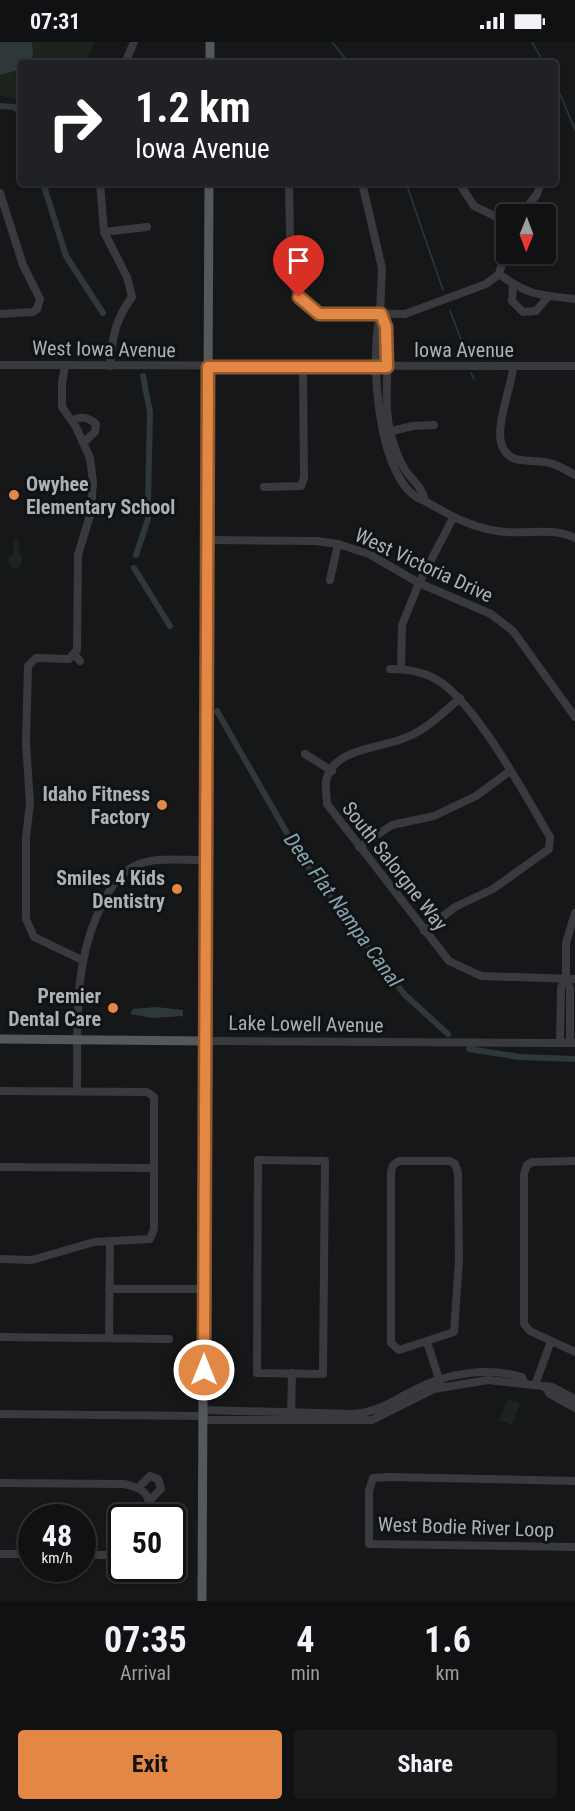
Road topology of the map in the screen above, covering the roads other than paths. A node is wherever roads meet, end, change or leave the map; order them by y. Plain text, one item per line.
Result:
1 (134, 42) edge
2 (210, 42) edge
3 (126, 60) edge
4 (210, 60) edge
5 (100, 186) edge
6 (209, 186) edge
7 (289, 186) edge
8 (363, 186) edge
9 (461, 186) edge
10 (539, 186) edge
11 (0, 193) edge
12 (530, 204) edge
13 (496, 217) edge
14 (147, 227) dead end
15 (104, 232) junction
16 (502, 264) edge
17 (499, 274) junction
18 (513, 285) junction
19 (548, 297) junction
20 (575, 299) edge
21 (0, 314) edge
22 (381, 314) junction
23 (0, 364) edge
24 (65, 365) junction
25 (110, 366) junction
26 (303, 366) junction
27 (513, 366) junction
28 (575, 366) edge
29 (208, 367) junction
30 (377, 367) junction
31 (387, 367) junction
32 (72, 421) junction
33 (434, 425) dead end
34 (386, 432) junction
35 (83, 443) junction
36 (575, 475) edge
37 (264, 487) dead end
38 (453, 518) junction
39 (575, 538) edge
40 (210, 540) junction
41 (338, 544) junction
42 (330, 580) dead end
43 (419, 584) junction
44 (74, 654) junction
45 (80, 661) dead end
46 (390, 669) dead end
47 (401, 669) junction
48 (460, 698) junction
49 (575, 717) edge
50 (305, 754) dead end
51 (332, 771) junction
52 (510, 771) junction
53 (359, 847) junction
54 (207, 860) junction
55 (575, 913) edge
56 (424, 931) junction
57 (82, 960) junction
58 (571, 979) edge
59 (0, 1039) edge
60 (78, 1040) junction
61 (206, 1041) junction
62 (560, 1043) junction
63 (572, 1043) edge
64 (0, 1090) edge
65 (77, 1091) junction
66 (575, 1161) edge
67 (0, 1167) edge
68 (154, 1168) junction
69 (110, 1241) junction
70 (0, 1259) edge
71 (110, 1289) junction
72 (204, 1289) junction
73 (0, 1337) edge
74 (109, 1338) junction
75 (169, 1339) dead end
76 (551, 1341) junction
77 (427, 1342) junction
78 (575, 1352) edge
79 (292, 1373) junction
80 (440, 1384) junction
81 (535, 1385) junction
82 (546, 1388) junction
83 (575, 1399) edge
84 (575, 1408) edge
85 (0, 1414) edge
86 (204, 1415) junction
87 (291, 1417) junction
88 (575, 1481) edge
89 (0, 1483) edge
90 (139, 1487) junction
91 (150, 1500) junction
92 (150, 1504) edge
93 (575, 1547) edge
94 (0, 1554) edge
95 (18, 1554) edge
96 (202, 1601) edge

1 - 3 street
2 - 4 main road
5 - 15 street
6 - 29 main road
7 - 22 street
8 - 22 street
9 - 13 street
10 - 12 street
11 - 21 street
14 - 15 street
15 - 25 street
16 - 17 street
17 - 18 street
17 - 22 street
18 - 19 street
18 - 19 street
19 - 20 street
22 - 30 street
22 - 31 street
23 - 24 street, West Iowa Avenue
24 - 25 street, West Iowa Avenue
24 - 32 street
25 - 29 street, West Iowa Avenue
26 - 29 street, Iowa Avenue
26 - 30 street, Iowa Avenue
26 - 37 street
27 - 28 street, Iowa Avenue
27 - 31 street, Iowa Avenue
27 - 36 street
29 - 40 main road
30 - 31 street, Iowa Avenue
30 - 34 street
31 - 34 street
32 - 35 street
32 - 35 street
33 - 34 street
34 - 38 street
35 - 44 street
38 - 39 street
38 - 43 street
40 - 41 street, West Victoria Drive
40 - 54 main road
41 - 42 street
41 - 43 street, West Victoria Drive
43 - 47 street
43 - 49 street, West Victoria Drive
44 - 45 street
44 - 57 street
46 - 47 street
47 - 48 street
48 - 51 street
48 - 52 street
50 - 51 street
51 - 53 street, South Salorgne Way
52 - 53 street
52 - 56 street
53 - 56 street, South Salorgne Way
54 - 57 street
54 - 61 main road
55 - 58 street
56 - 58 street, South Salorgne Way
57 - 60 street
58 - 62 street
58 - 63 street
59 - 60 main road, Lake Lowell Avenue
60 - 61 main road, Lake Lowell Avenue
60 - 65 street
61 - 62 street, Lake Lowell Avenue
61 - 72 main road
62 - 63 street, Lake Lowell Avenue
64 - 65 street
65 - 68 street
66 - 76 street
67 - 68 street
68 - 69 street
69 - 70 street
69 - 71 street
71 - 72 street
71 - 74 street
72 - 86 main road
73 - 74 street
74 - 75 street
76 - 78 street
76 - 81 street
77 - 77 street
77 - 80 street
79 - 79 street
79 - 87 street
80 - 81 street
80 - 87 street
81 - 82 street
82 - 83 street
82 - 84 street
85 - 86 street
86 - 87 street
86 - 96 main road
88 - 93 street, West Bodie River Loop
89 - 90 street
90 - 91 street
90 - 91 street
91 - 92 street
94 - 95 street

